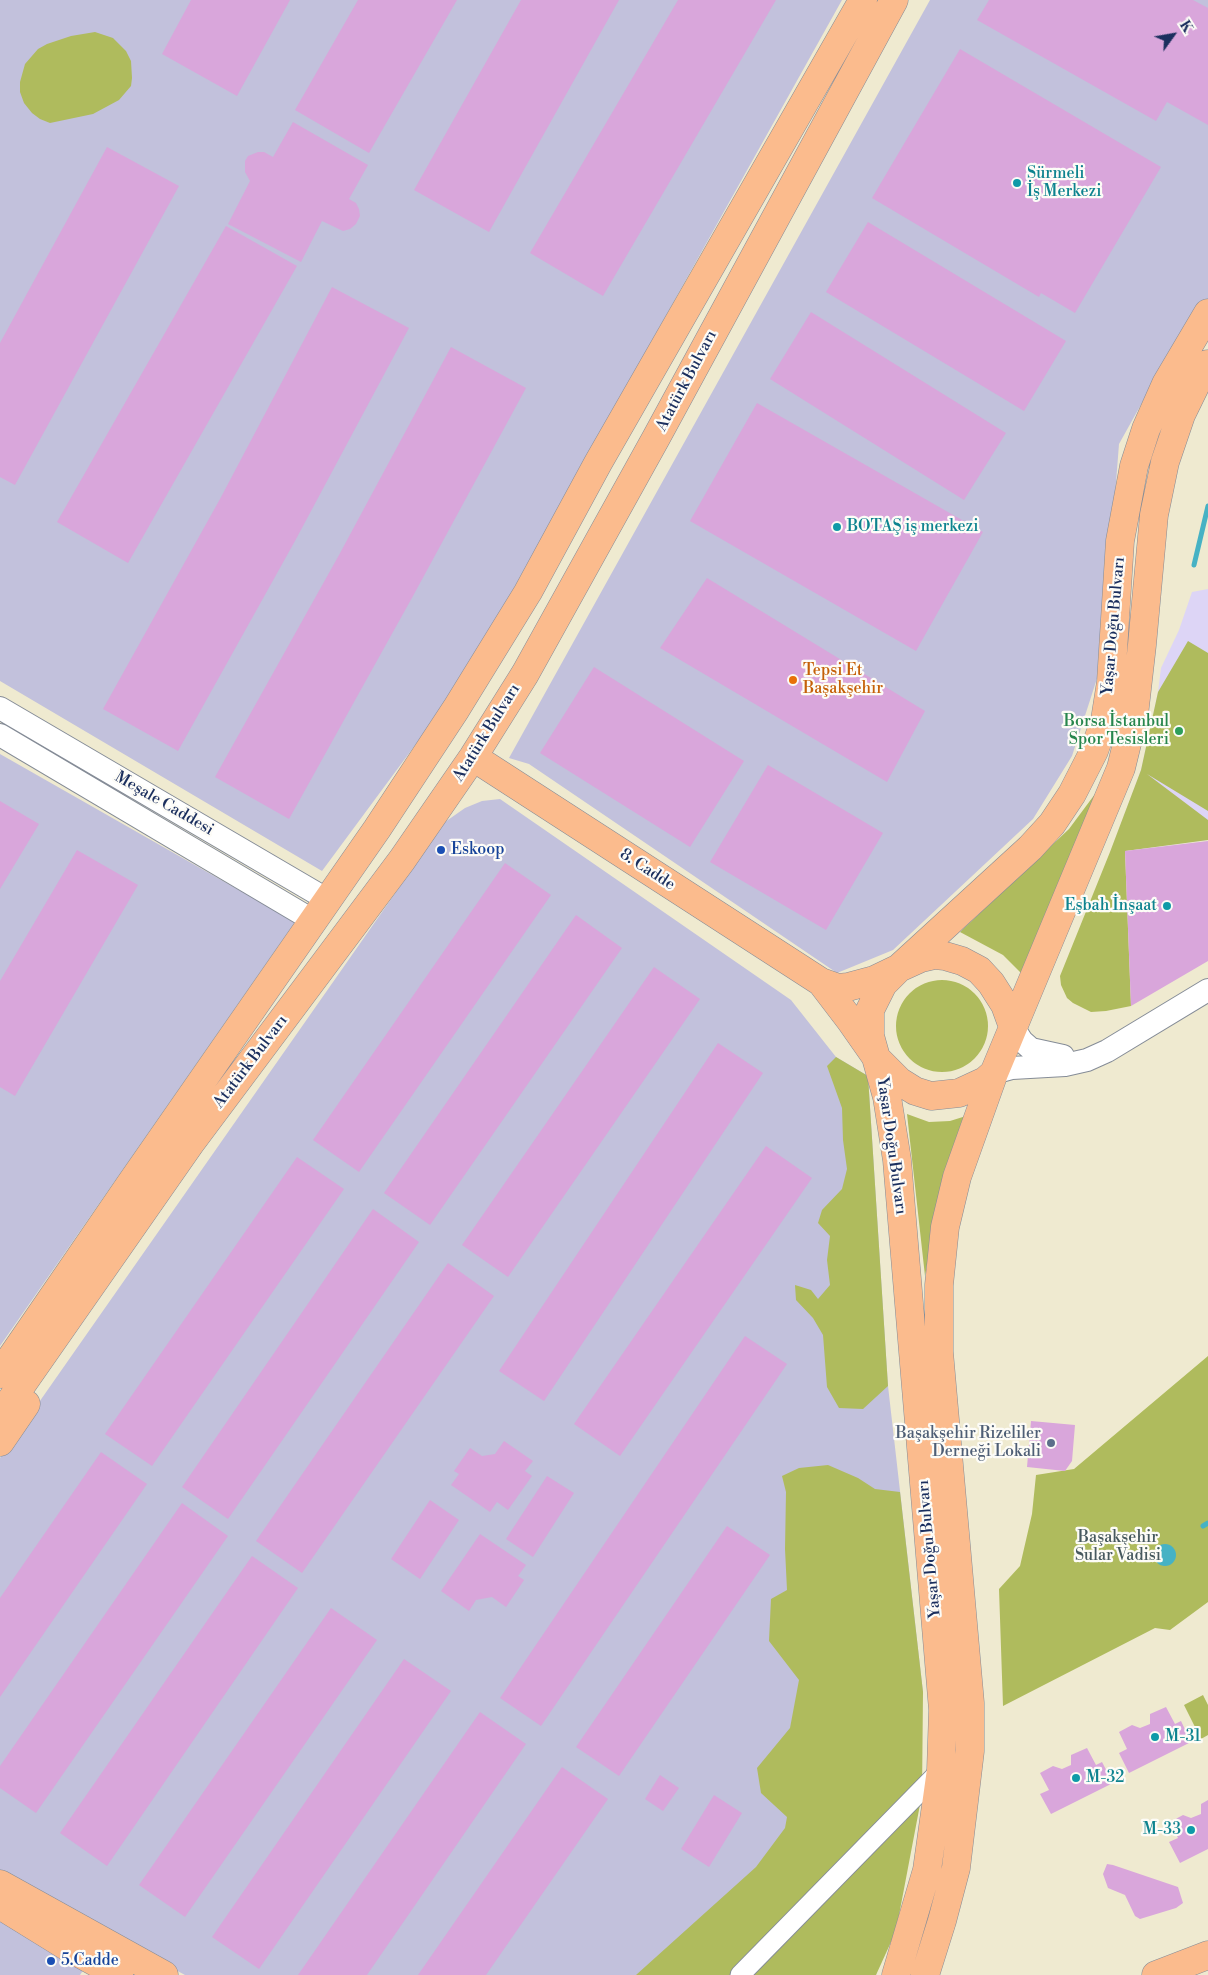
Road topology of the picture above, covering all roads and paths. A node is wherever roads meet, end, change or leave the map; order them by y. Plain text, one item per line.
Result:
1 (863, 0) edge
2 (894, 0) edge
3 (1208, 312) edge
4 (1208, 364) edge
5 (0, 708) edge
6 (0, 735) edge
7 (473, 757) junction
8 (321, 910) junction
9 (340, 943) junction
10 (899, 968) junction
11 (821, 982) junction
12 (1208, 990) edge
13 (1013, 1026) junction
14 (878, 1060) junction
15 (1086, 1060) junction
16 (994, 1073) junction
17 (192, 1141) junction
18 (131, 1183) junction
19 (0, 1344) edge
20 (0, 1374) edge
21 (0, 1416) edge
22 (0, 1442) edge
23 (941, 1770) junction
24 (0, 1884) edge
25 (0, 1905) edge
26 (1208, 1955) edge
27 (116, 1974) edge
28 (164, 1975) edge
29 (740, 1975) edge
30 (896, 1975) edge
31 (925, 1975) edge
32 (1156, 1975) edge

1 - 8 main road, Atatürk Bulvarı
2 - 7 main road, Atatürk Bulvarı
3 - 10 main road, Yaşar Doğu Bulvarı
4 - 13 main road, Yaşar Doğu Bulvarı
5 - 8 street, Meşale Caddesi
6 - 8 street, Meşale Caddesi
7 - 9 main road, Atatürk Bulvarı
7 - 11 main road, 8. Cadde
8 - 9 main road
8 - 18 main road, Atatürk Bulvarı
9 - 17 main road, Atatürk Bulvarı
10 - 11 main road, Yaşar Doğu Bulvarı
10 - 13 main road, Yaşar Doğu Bulvarı
10 - 14 main road, Yaşar Doğu Bulvarı
11 - 14 main road
12 - 15 street
13 - 15 street
13 - 16 main road, Yaşar Doğu Bulvarı
14 - 16 main road, Yaşar Doğu Bulvarı
14 - 23 main road, Yaşar Doğu Bulvarı
15 - 16 street
16 - 31 main road, Yaşar Doğu Bulvarı
17 - 21 main road, Atatürk Bulvarı
17 - 22 main road
18 - 19 main road
18 - 20 main road, Atatürk Bulvarı
23 - 29 street
23 - 30 main road, Yaşar Doğu Bulvarı
24 - 28 main road
25 - 27 main road
26 - 32 main road

